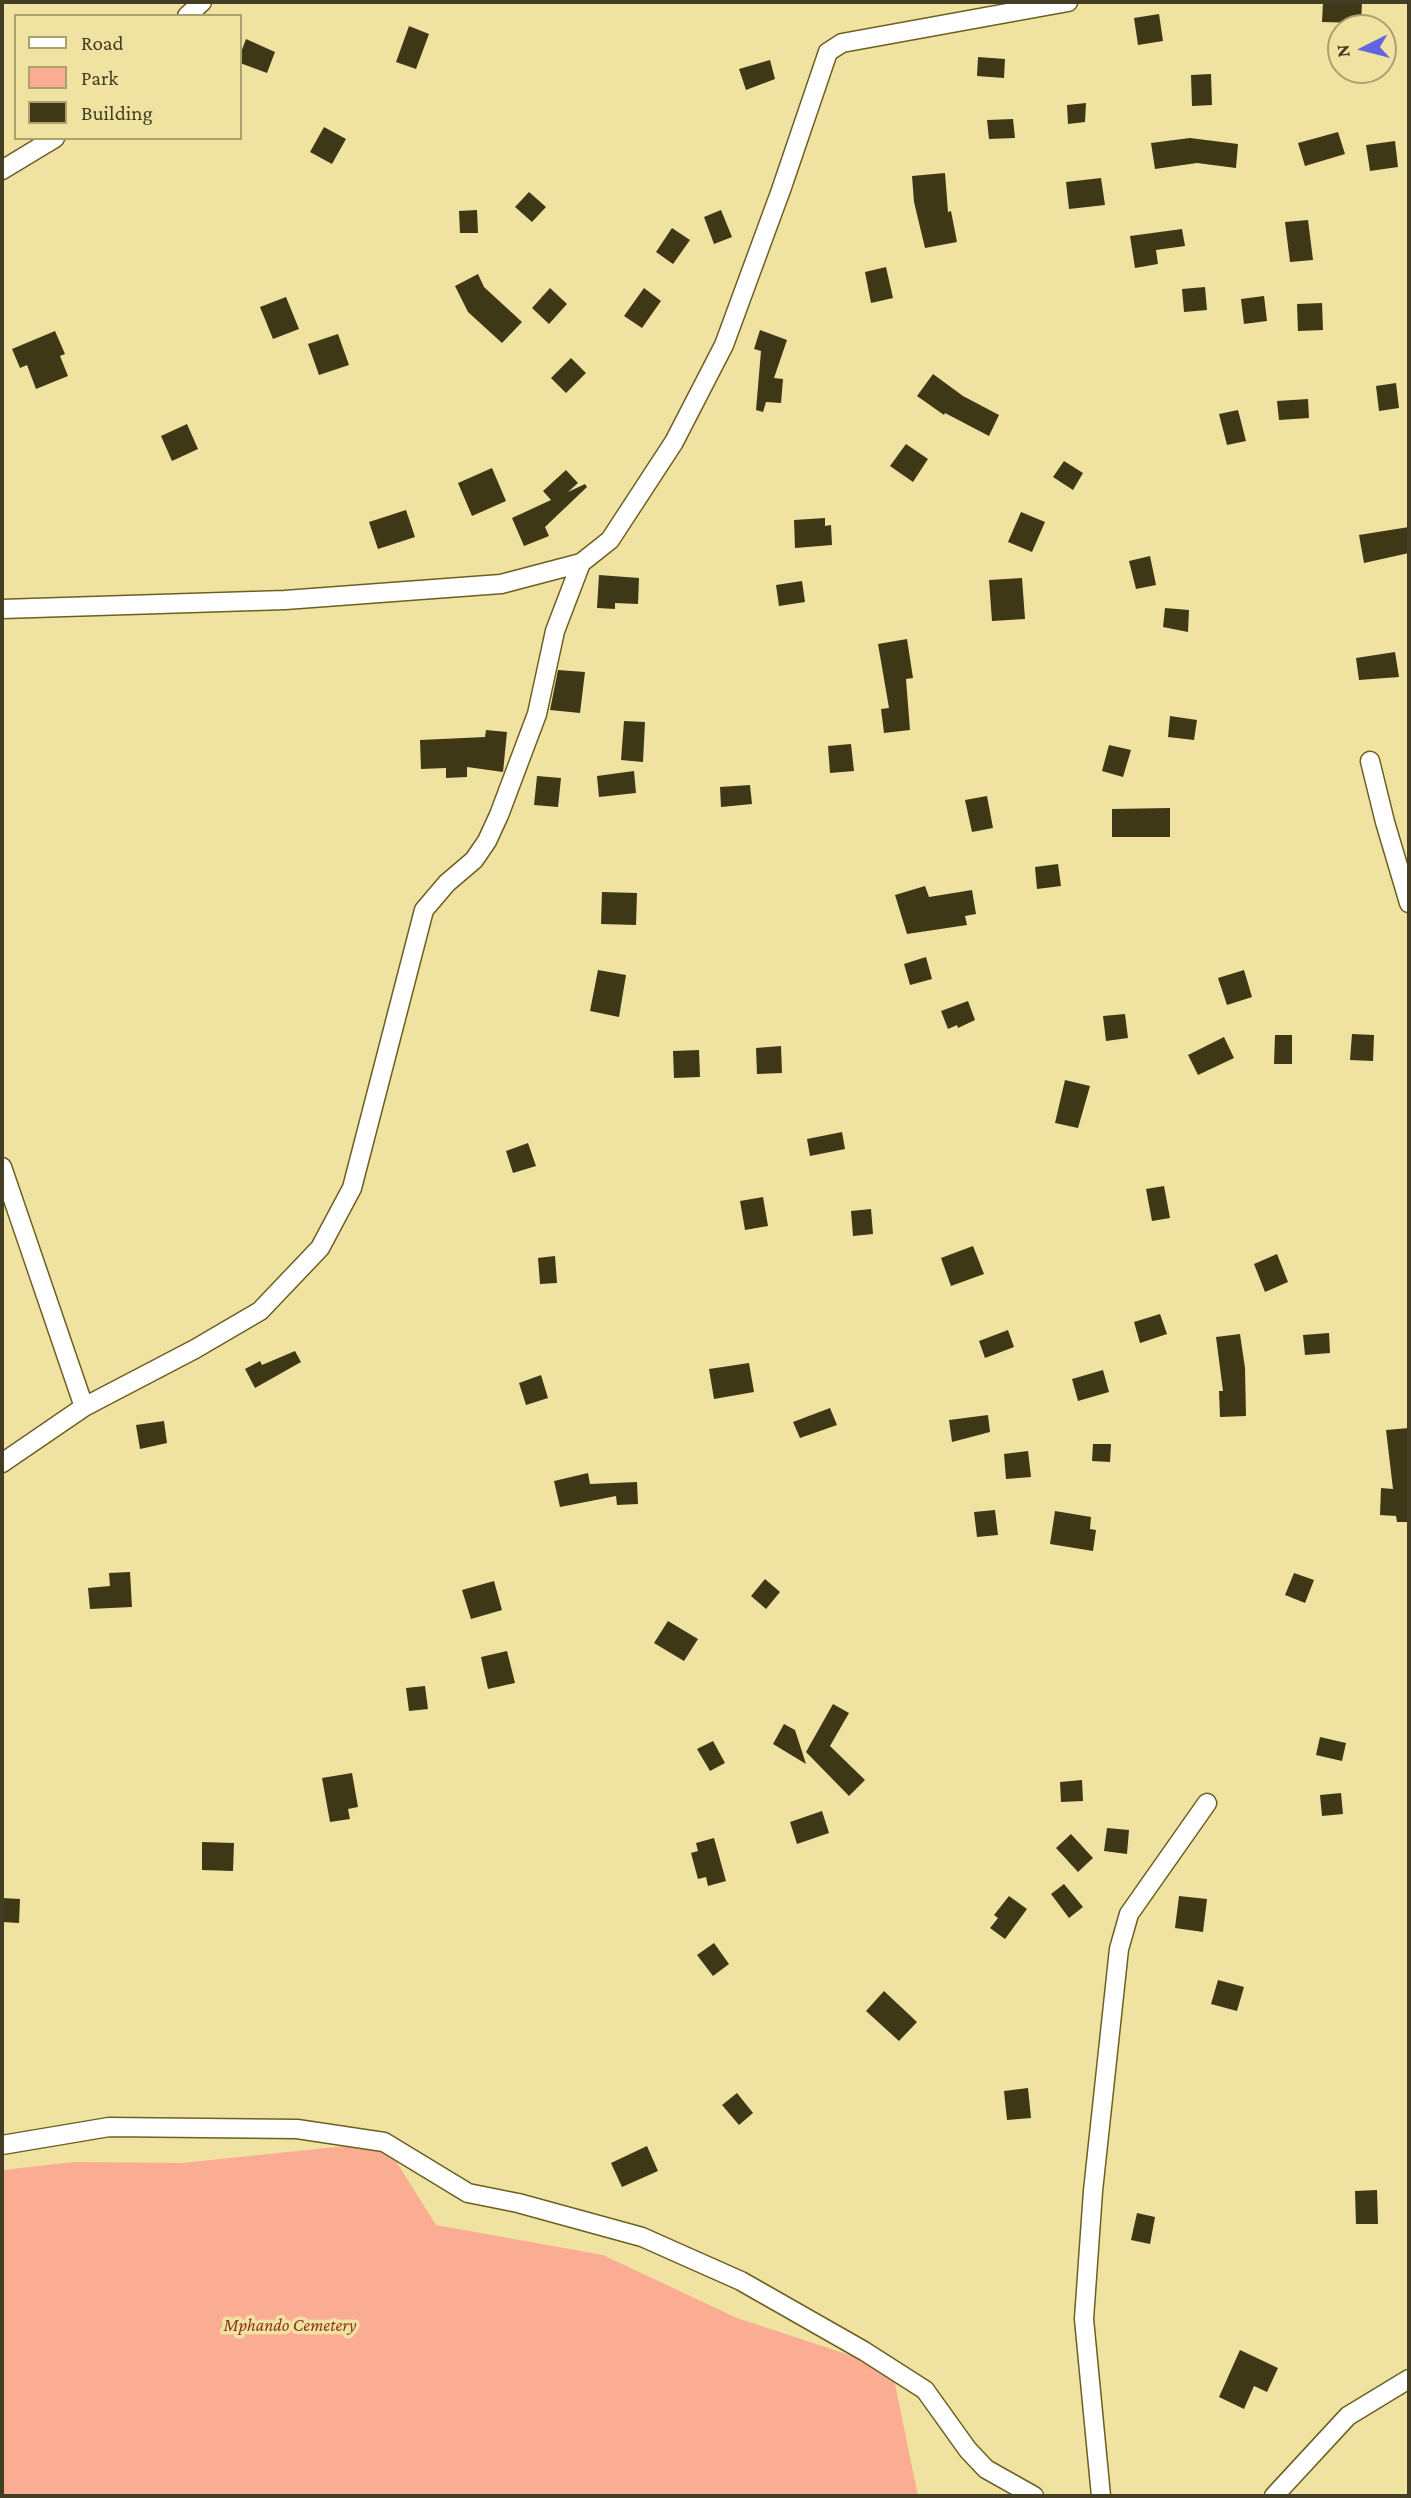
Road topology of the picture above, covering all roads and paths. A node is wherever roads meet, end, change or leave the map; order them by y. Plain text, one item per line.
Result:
1 (202, 2) edge
2 (1068, 2) edge
3 (189, 14) edge
4 (52, 140) edge
5 (2, 170) edge
6 (581, 563) junction
7 (2, 610) edge
8 (1370, 761) dead end
9 (1409, 903) edge
10 (2, 1167) edge
11 (84, 1406) junction
12 (2, 1463) edge
13 (1207, 1803) dead end
14 (2, 2144) edge
15 (1409, 2379) edge
16 (1034, 2496) edge
17 (1101, 2496) edge
18 (1274, 2496) edge

1 - 3 street
2 - 6 street
4 - 5 street
6 - 7 street
6 - 11 street
8 - 9 street
10 - 11 street
11 - 12 street
13 - 17 street
14 - 16 street
15 - 18 street

